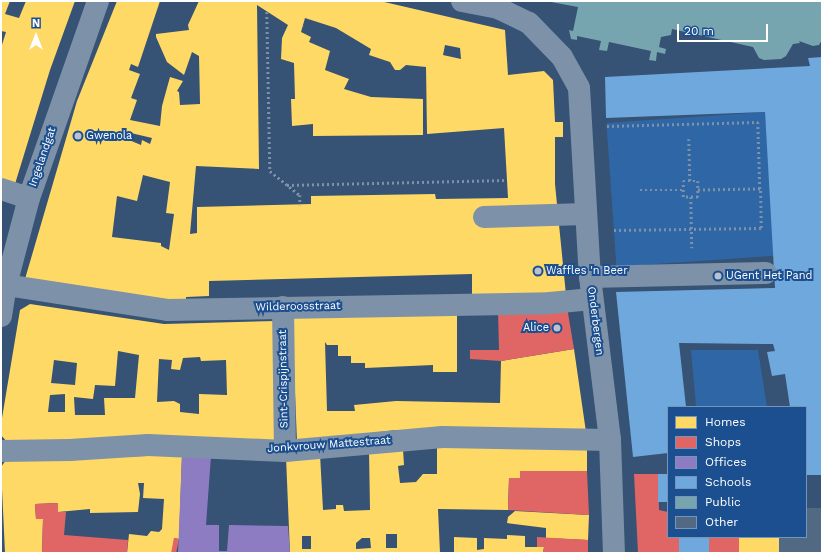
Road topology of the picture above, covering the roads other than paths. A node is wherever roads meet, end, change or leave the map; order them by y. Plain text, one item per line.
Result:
1 (98, 1) edge
2 (462, 1) edge
3 (1, 189) edge
4 (29, 198) junction
5 (484, 217) dead end
6 (587, 222) junction
7 (766, 273) dead end
8 (590, 277) junction
9 (6, 285) junction
10 (592, 299) junction
11 (283, 307) junction
12 (1, 316) edge
13 (610, 440) junction
14 (1, 451) edge
15 (285, 451) junction
16 (614, 553) edge

1 - 4 street, Ingelandgat
2 - 6 street, Onderbergen
3 - 4 street
4 - 9 street, Ingelandgat
5 - 6 street
6 - 8 street, Onderbergen
7 - 8 street
8 - 10 street, Onderbergen
9 - 11 street, Wilderoosstraat
9 - 12 street, Ingelandgat
10 - 11 street, Wilderoosstraat
10 - 13 street, Onderbergen
11 - 15 street, Sint-Crispijnstraat
13 - 15 street, Jonkvrouw Mattestraat
13 - 16 street, Onderbergen
14 - 15 street, Jonkvrouw Mattestraat

